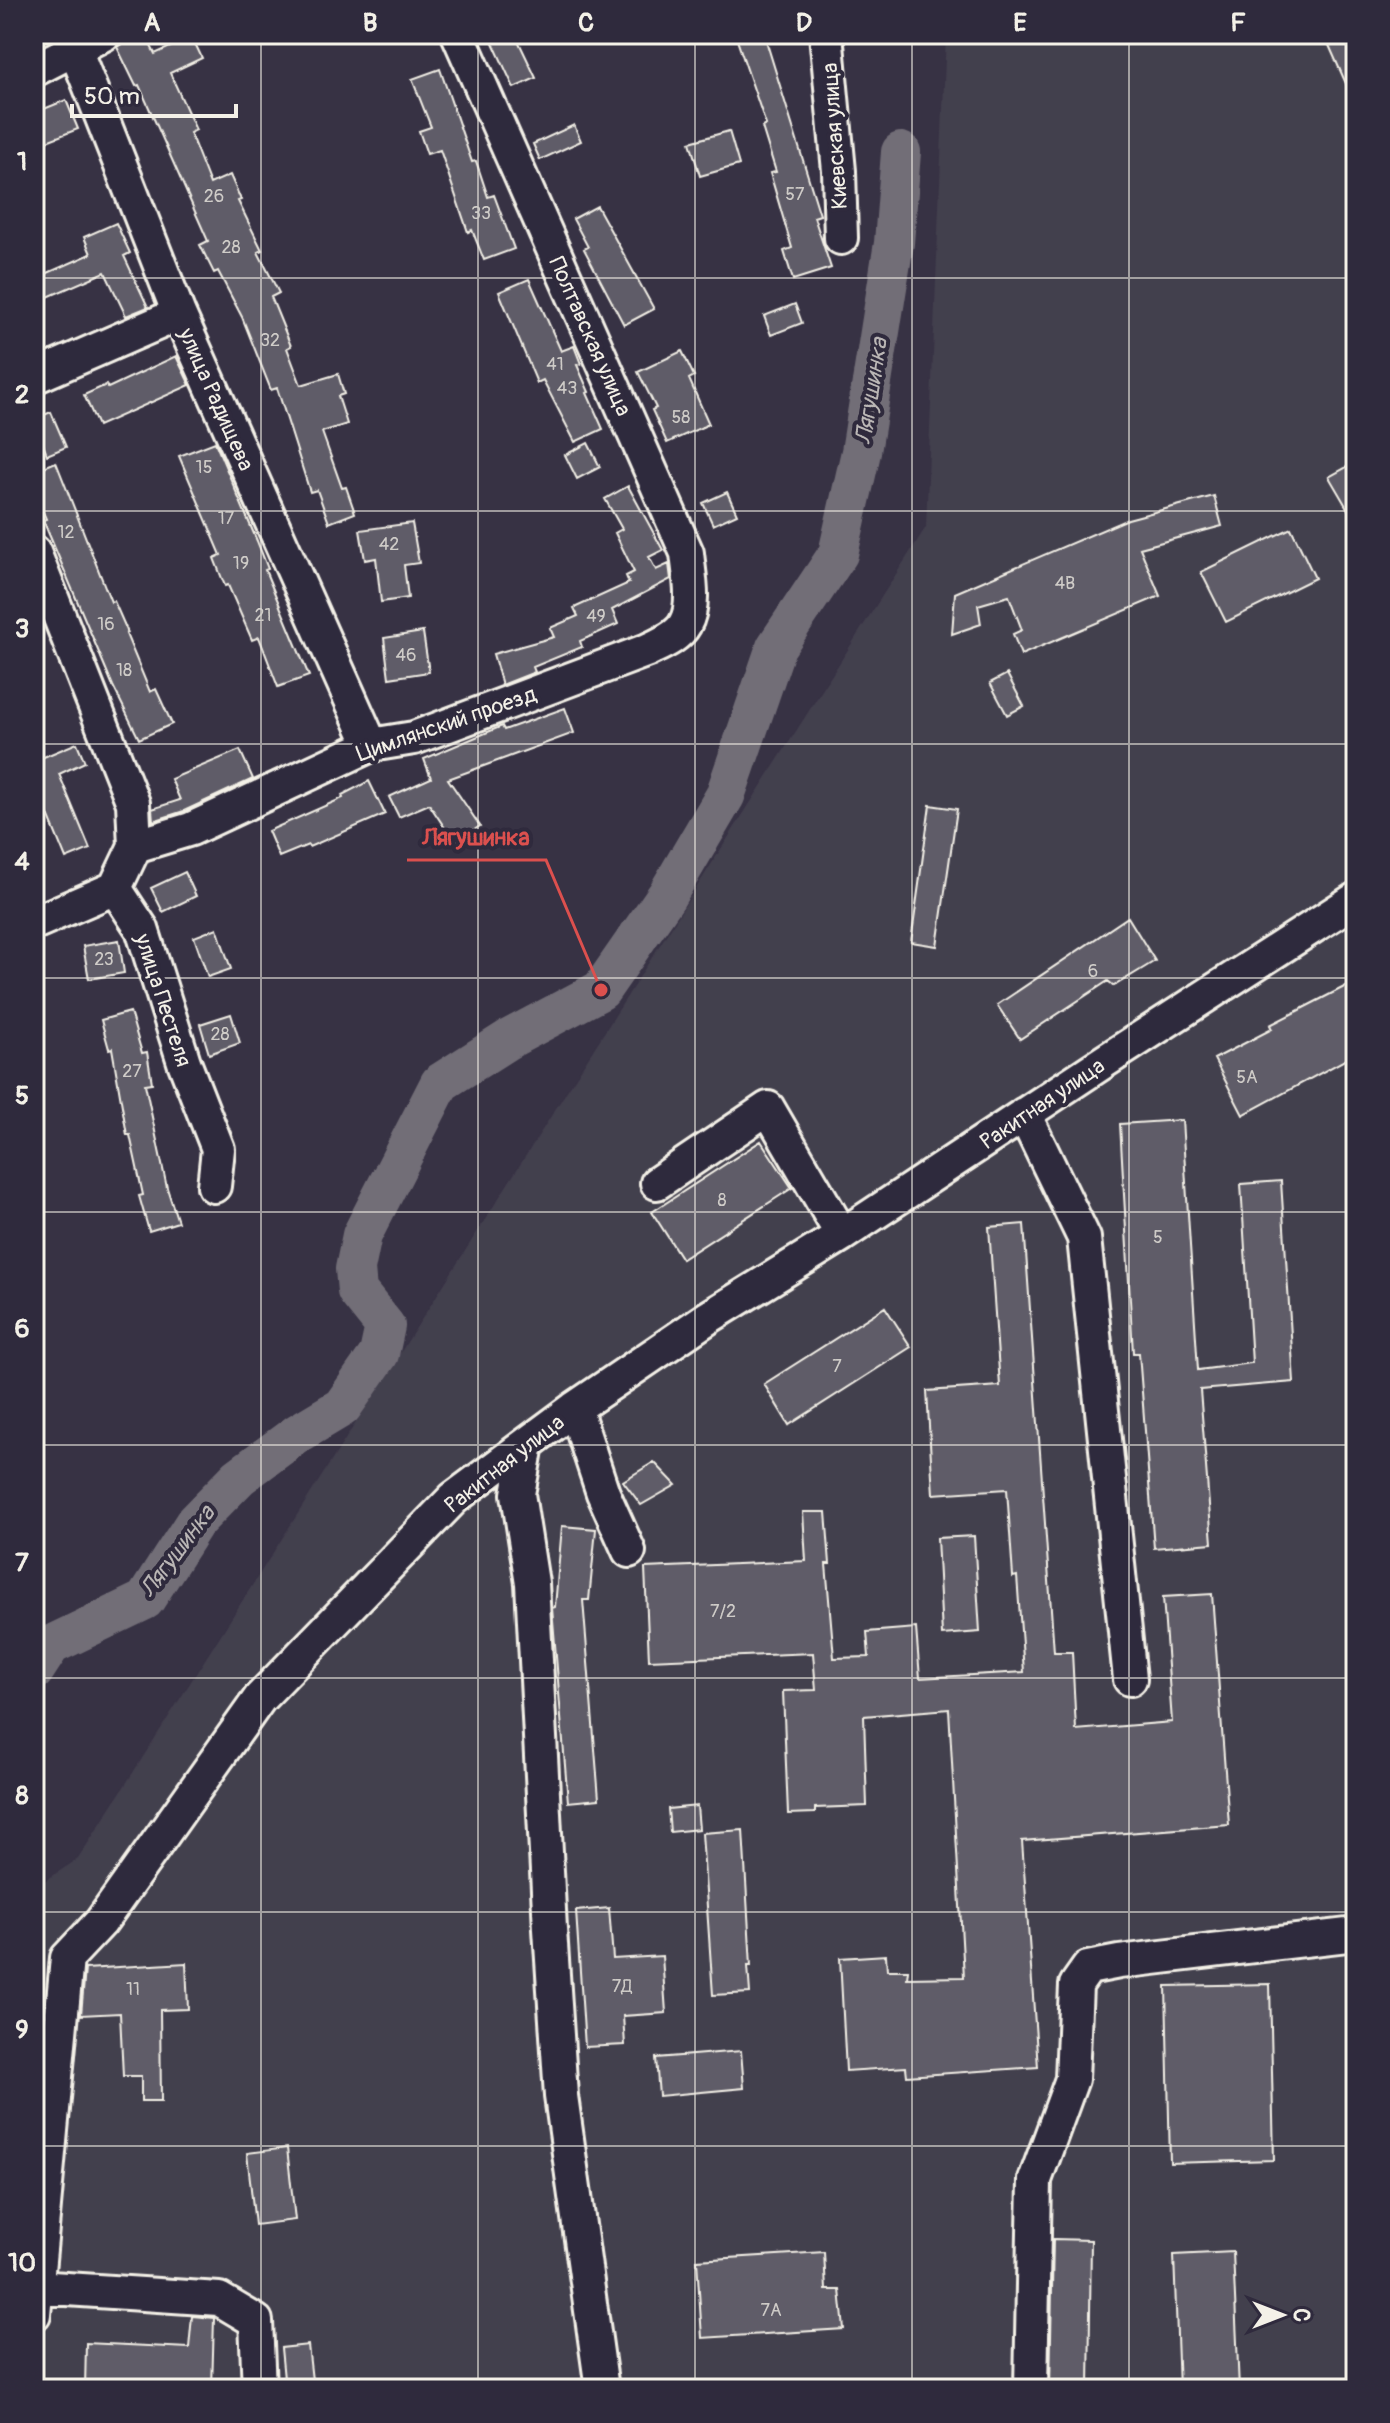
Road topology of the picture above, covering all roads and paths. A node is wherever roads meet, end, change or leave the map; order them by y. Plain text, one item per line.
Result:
1 (458, 34) edge
2 (826, 34) edge
3 (88, 40) edge
4 (34, 70) edge
5 (841, 238) dead end
6 (179, 314) junction
7 (34, 377) edge
8 (34, 552) edge
9 (670, 639) joint
10 (371, 745) junction
11 (135, 846) junction
12 (115, 888) junction
13 (1356, 899) edge
14 (34, 923) edge
15 (1024, 1114) junction
16 (657, 1183) dead end
17 (214, 1186) dead end
18 (842, 1235) junction
19 (575, 1408) junction
20 (527, 1444) junction
21 (629, 1551) dead end
22 (1130, 1679) dead end
23 (1356, 1934) edge
24 (35, 2301) edge
25 (259, 2389) edge
26 (602, 2389) edge
27 (1031, 2389) edge

1 - 9 street, Полтавская улица
2 - 5 street, Киевская улица
3 - 4 street
3 - 6 street, улица Радищева
6 - 7 street
6 - 10 street, улица Радищева
8 - 11 street
9 - 10 street, Цимлянский проезд
10 - 11 street, Цимлянский проезд
11 - 12 street
12 - 14 street
12 - 17 street, улица Пестеля
13 - 15 street, Ракитная улица
15 - 18 street, Ракитная улица
15 - 22 street
16 - 18 street
18 - 19 street, Ракитная улица
19 - 20 street, Ракитная улица
19 - 21 street
20 - 24 street, Ракитная улица
20 - 26 street
23 - 27 street
24 - 25 street

